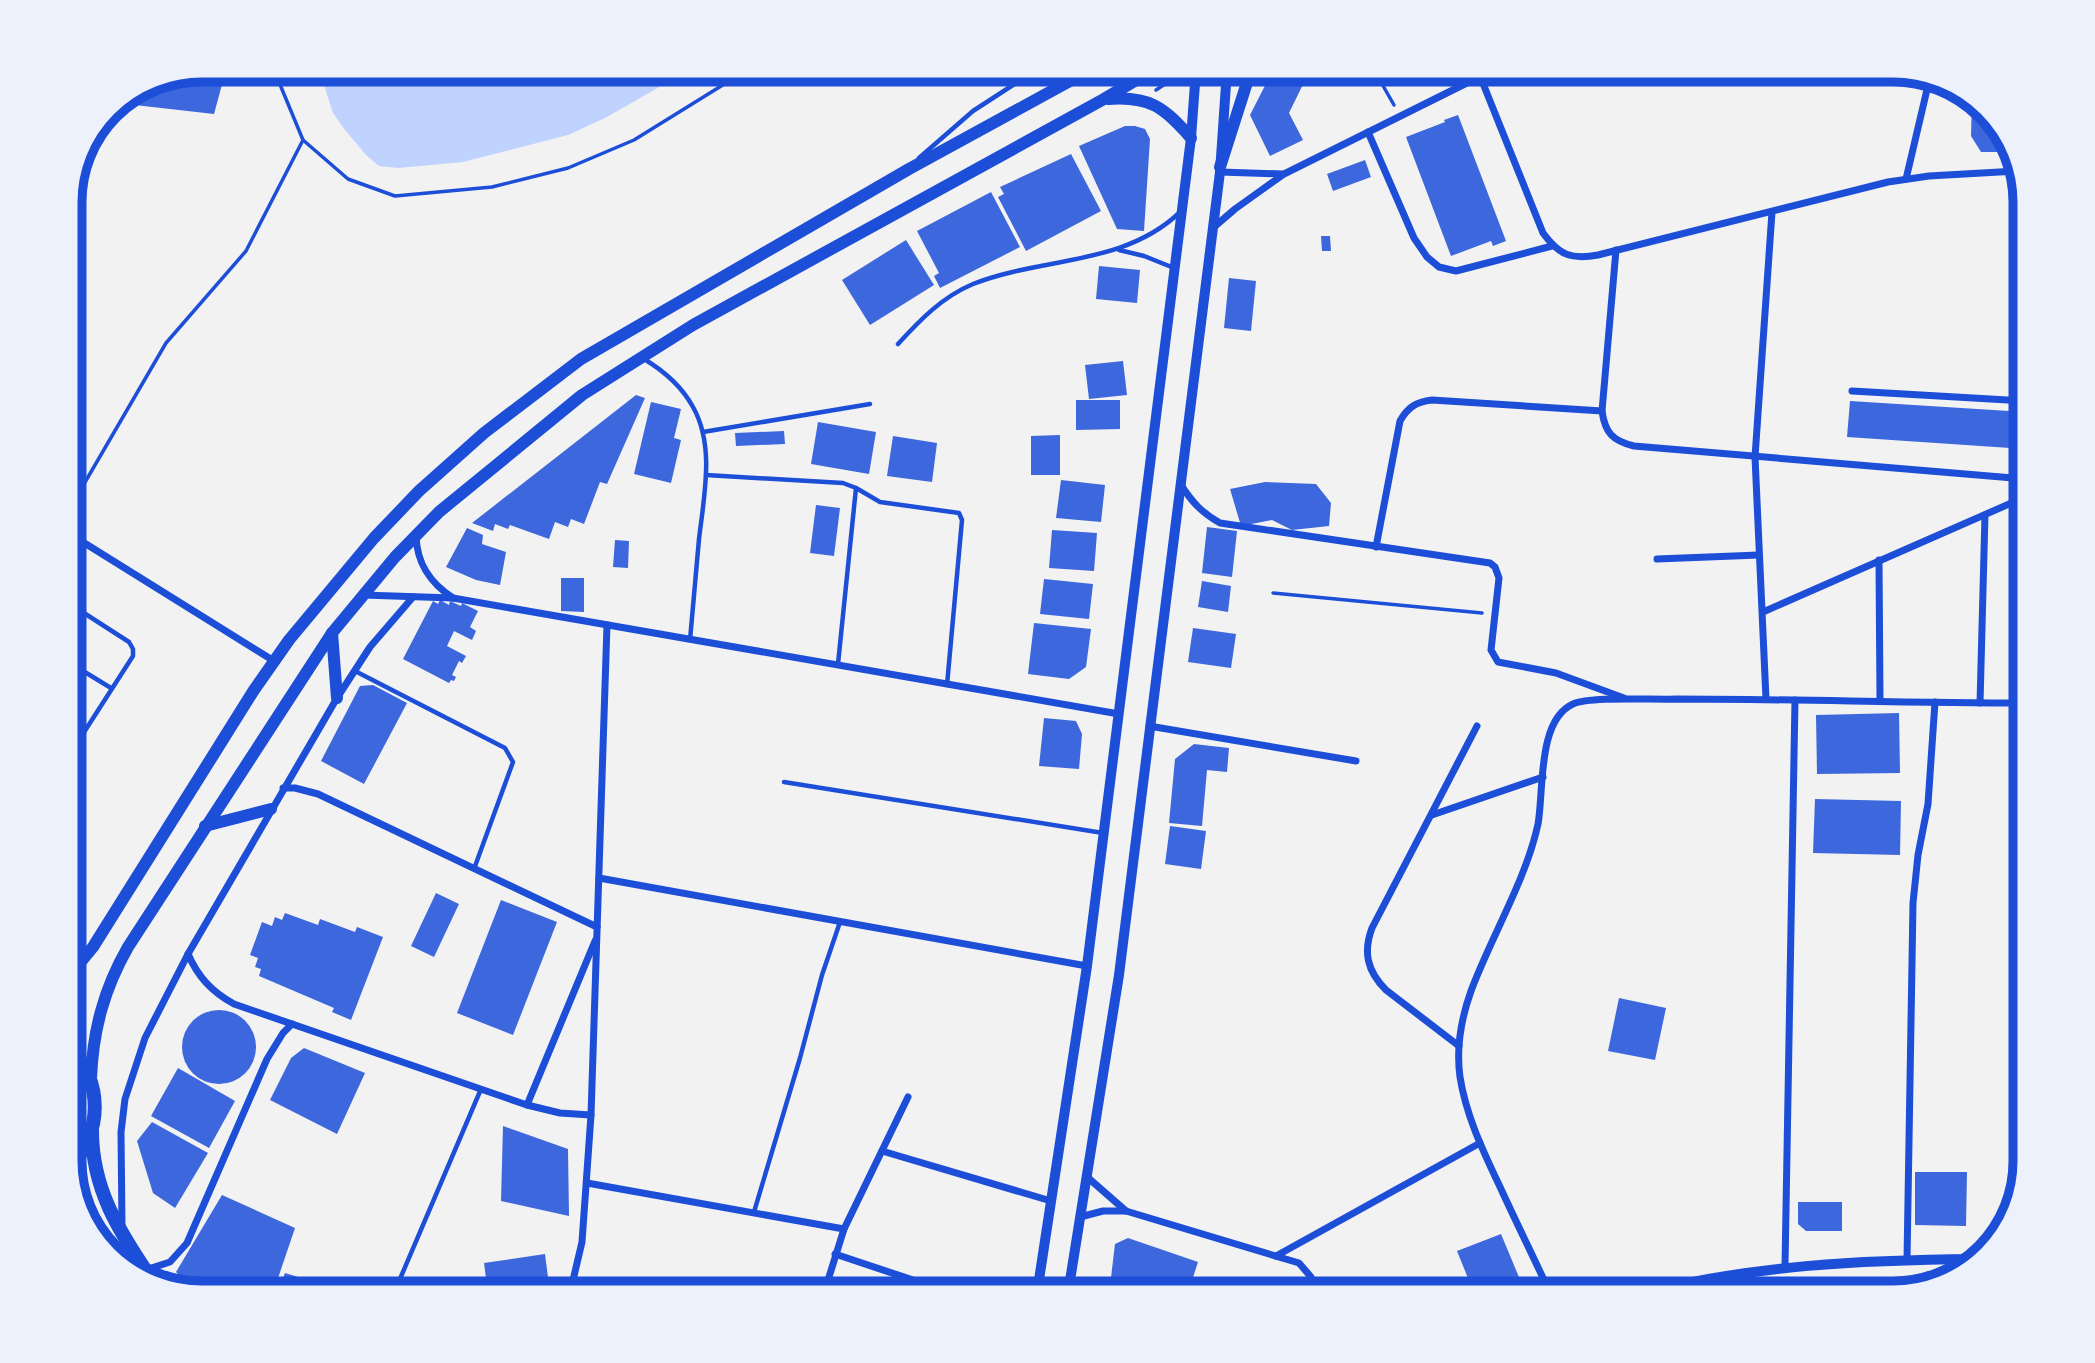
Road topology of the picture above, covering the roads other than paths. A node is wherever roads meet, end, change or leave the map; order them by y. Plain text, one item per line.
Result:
1 (1018, 82) edge
2 (1068, 82) edge
3 (1133, 82) edge
4 (1195, 82) edge
5 (1226, 82) edge
6 (1247, 82) edge
7 (1468, 82) edge
8 (1482, 82) edge
9 (1927, 87) edge
10 (1104, 99) junction
11 (1368, 132) junction
12 (1191, 138) junction
13 (909, 169) junction
14 (1220, 169) junction
15 (2008, 171) edge
16 (1284, 174) junction
17 (1906, 179) junction
18 (1182, 210) junction
19 (1772, 212) junction
20 (1213, 229) junction
21 (1552, 246) junction
22 (1119, 250) junction
23 (1616, 250) junction
24 (1174, 268) junction
25 (898, 344) dead end
26 (642, 358) junction
27 (1852, 391) dead end
28 (2013, 400) edge
29 (870, 404) dead end
30 (1602, 411) junction
31 (703, 432) junction
32 (1755, 457) junction
33 (706, 475) junction
34 (2013, 478) edge
35 (1179, 481) junction
36 (856, 488) junction
37 (2013, 502) edge
38 (1984, 514) junction
39 (416, 534) junction
40 (83, 542) edge
41 (1377, 548) junction
42 (1759, 555) junction
43 (1657, 559) dead end
44 (1880, 561) junction
45 (362, 595) junction
46 (413, 597) junction
47 (453, 598) junction
48 (83, 612) edge
49 (1763, 612) junction
50 (607, 625) junction
51 (332, 633) junction
52 (690, 641) junction
53 (274, 661) junction
54 (838, 666) junction
55 (354, 670) junction
56 (83, 671) edge
57 (947, 685) junction
58 (112, 689) junction
59 (337, 698) junction
60 (1766, 699) junction
61 (1628, 700) junction
62 (1795, 700) junction
63 (1880, 701) junction
64 (1935, 702) junction
65 (1980, 702) junction
66 (2013, 703) edge
67 (1119, 714) junction
68 (1149, 726) junction
69 (1477, 726) dead end
70 (83, 734) edge
71 (1356, 761) dead end
72 (1544, 777) junction
73 (784, 782) dead end
74 (283, 788) junction
75 (271, 809) junction
76 (1431, 815) junction
77 (205, 826) junction
78 (1104, 833) junction
79 (474, 869) junction
80 (599, 878) junction
81 (840, 921) junction
82 (597, 927) junction
83 (597, 937) junction
84 (188, 954) junction
85 (83, 959) edge
86 (1087, 966) junction
87 (292, 1024) junction
88 (1459, 1046) junction
89 (83, 1063) edge
90 (91, 1078) junction
91 (481, 1089) junction
92 (908, 1097) dead end
93 (527, 1105) junction
94 (591, 1115) junction
95 (92, 1131) junction
96 (1480, 1143) junction
97 (83, 1151) edge
98 (882, 1152) junction
99 (1086, 1175) junction
100 (587, 1183) junction
101 (1051, 1201) junction
102 (1126, 1211) junction
103 (754, 1212) junction
104 (1080, 1217) junction
105 (844, 1229) junction
106 (122, 1234) junction
107 (835, 1254) junction
108 (1276, 1256) junction
109 (1907, 1259) junction
110 (1962, 1259) edge
111 (140, 1263) edge
112 (1785, 1266) junction
113 (153, 1271) edge
114 (399, 1281) edge
115 (573, 1281) edge
116 (827, 1281) edge
117 (909, 1281) edge
118 (1039, 1281) edge
119 (1070, 1281) edge
120 (1312, 1281) edge
121 (1544, 1281) edge
122 (1700, 1281) edge

1 - 13 lane
2 - 13 main road
3 - 10 main road
4 - 12 street
5 - 14 street
6 - 14 main road
7 - 11 street
8 - 21 street
9 - 17 street
10 - 12 main road
10 - 26 main road
11 - 16 street
11 - 21 street
12 - 18 street
13 - 53 main road
14 - 16 street
14 - 20 street
15 - 17 street
16 - 20 street
17 - 19 street
18 - 22 lane
18 - 24 street
19 - 23 street
19 - 32 street
20 - 35 street
21 - 23 street
22 - 24 lane
22 - 25 lane
23 - 30 street
24 - 67 street
26 - 31 lane
26 - 39 main road
27 - 28 street
29 - 31 lane
30 - 32 street
30 - 41 street
31 - 33 lane
32 - 34 street
32 - 42 street
33 - 36 lane
33 - 52 lane
35 - 41 street
35 - 68 street
36 - 54 lane
36 - 57 lane
37 - 38 street
38 - 44 street
38 - 65 street
39 - 45 main road
39 - 47 street
40 - 53 street
41 - 61 street
42 - 43 street
42 - 49 street
44 - 49 street
44 - 63 street
45 - 46 street
45 - 51 main road
46 - 47 street
46 - 55 street
47 - 50 street
48 - 58 lane
49 - 60 street
50 - 52 street
50 - 80 street
51 - 59 main road
51 - 77 main road
52 - 54 street
53 - 85 main road
54 - 57 street
55 - 59 street
55 - 79 lane
56 - 58 lane
57 - 67 street
58 - 70 lane
59 - 74 street
60 - 61 street
60 - 62 street
61 - 72 street
62 - 63 street
62 - 112 street
63 - 64 street
64 - 65 street
64 - 109 street
65 - 66 street
67 - 78 street
68 - 71 street
68 - 99 street
69 - 76 street
72 - 76 street
72 - 88 street
73 - 78 lane
74 - 75 street
74 - 79 street
75 - 77 main road
75 - 84 street
76 - 88 street
77 - 90 main road
78 - 86 street
79 - 82 street
80 - 81 street
80 - 82 street
81 - 86 street
81 - 103 lane
82 - 83 street
83 - 93 street
83 - 94 street
84 - 87 street
84 - 106 street
86 - 101 street
87 - 91 street
87 - 113 street
88 - 96 street
89 - 90 main road
90 - 95 main road
91 - 93 street
91 - 114 lane
92 - 98 street
93 - 94 street
94 - 100 street
95 - 97 main road
95 - 106 main road
96 - 108 street
96 - 121 street
98 - 101 street
98 - 105 street
99 - 102 street
99 - 104 street
100 - 103 street
100 - 115 street
101 - 118 street
102 - 104 street
102 - 108 street
103 - 105 street
104 - 119 street
105 - 107 street
106 - 111 main road
107 - 116 street
107 - 117 street
108 - 120 street
109 - 110 street
109 - 112 street
112 - 122 street

